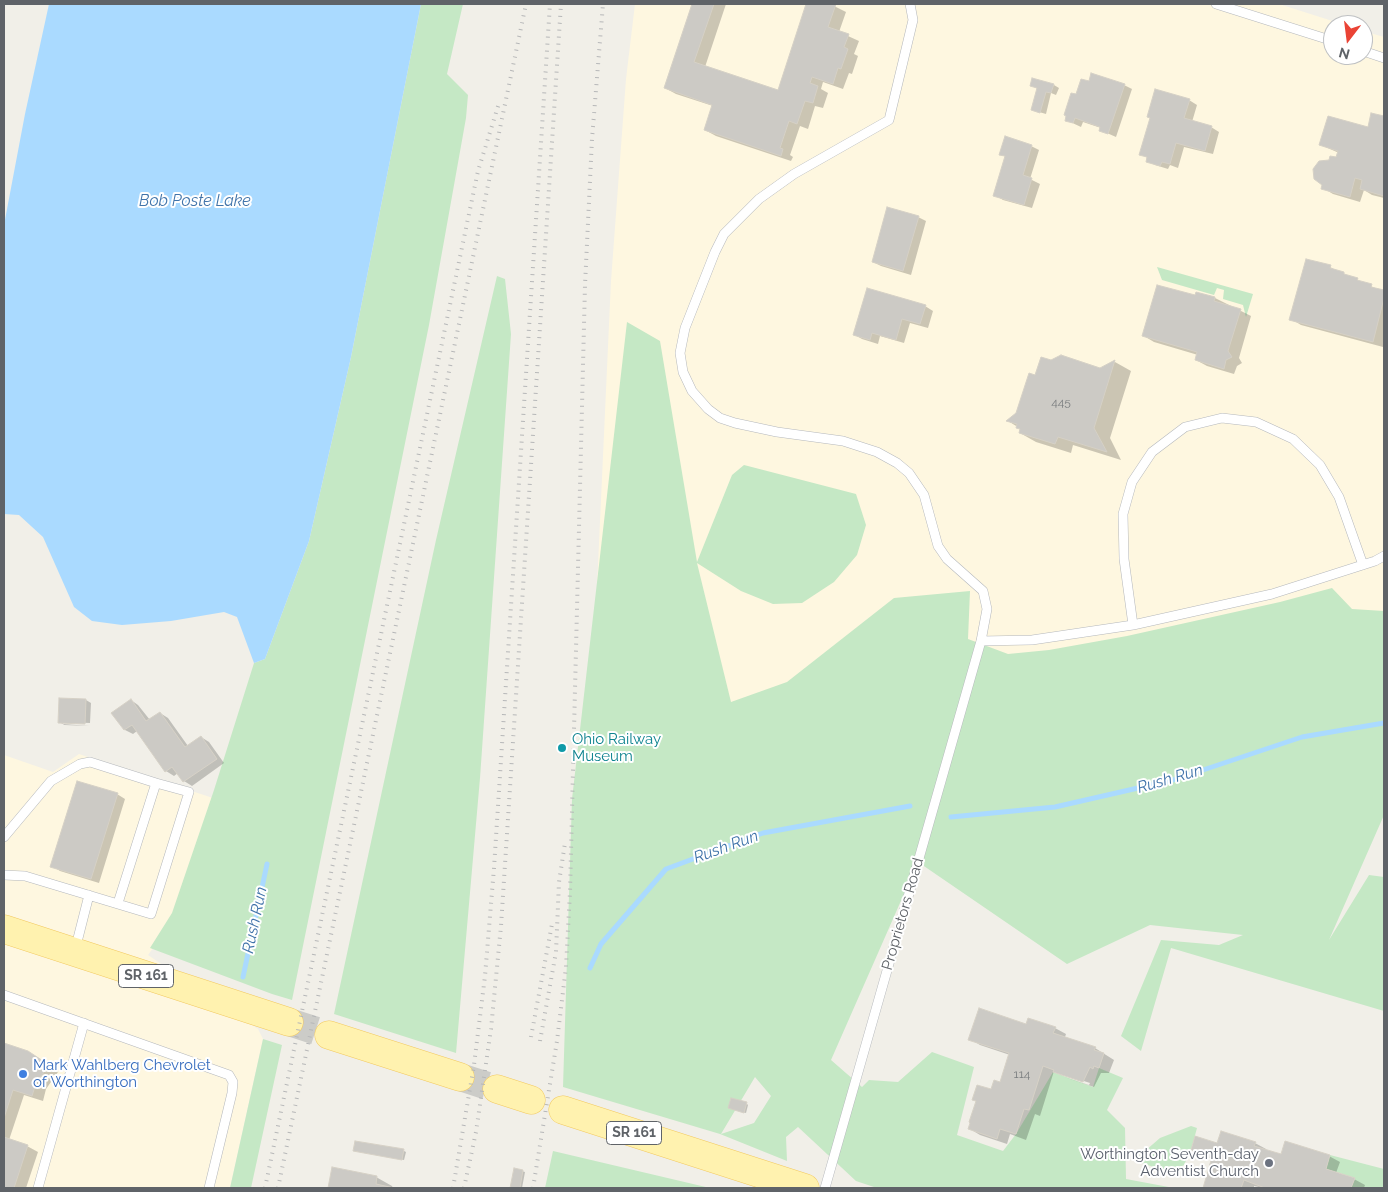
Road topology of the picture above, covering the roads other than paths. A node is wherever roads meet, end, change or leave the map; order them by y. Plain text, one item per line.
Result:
1 (910, 4) edge
2 (1216, 4) edge
3 (1323, 38) edge
4 (1384, 556) edge
5 (1364, 565) junction
6 (1133, 625) junction
7 (981, 641) junction
8 (156, 783) junction
9 (4, 836) edge
10 (4, 875) edge
11 (89, 895) junction
12 (118, 904) junction
13 (4, 929) edge
14 (74, 953) junction
15 (4, 995) edge
16 (289, 1022) tunnel mouth
17 (84, 1023) junction
18 (329, 1035) tunnel mouth
19 (460, 1077) tunnel mouth
20 (497, 1089) tunnel mouth
21 (531, 1100) dead end
22 (563, 1110) dead end
23 (38, 1188) edge
24 (209, 1188) edge
25 (805, 1188) edge
26 (825, 1188) edge

1 - 7 lane, Proprietors Road
2 - 3 lane
4 - 5 lane
5 - 6 lane
5 - 6 lane
6 - 7 lane
7 - 26 lane, Proprietors Road
8 - 9 lane
8 - 12 lane
8 - 12 lane
10 - 11 lane
11 - 12 lane
11 - 14 lane
13 - 14 main road, SR 161
14 - 16 main road, SR 161
15 - 17 lane
17 - 23 lane
17 - 24 lane
18 - 19 main road
20 - 21 main road
22 - 25 main road, SR 161

